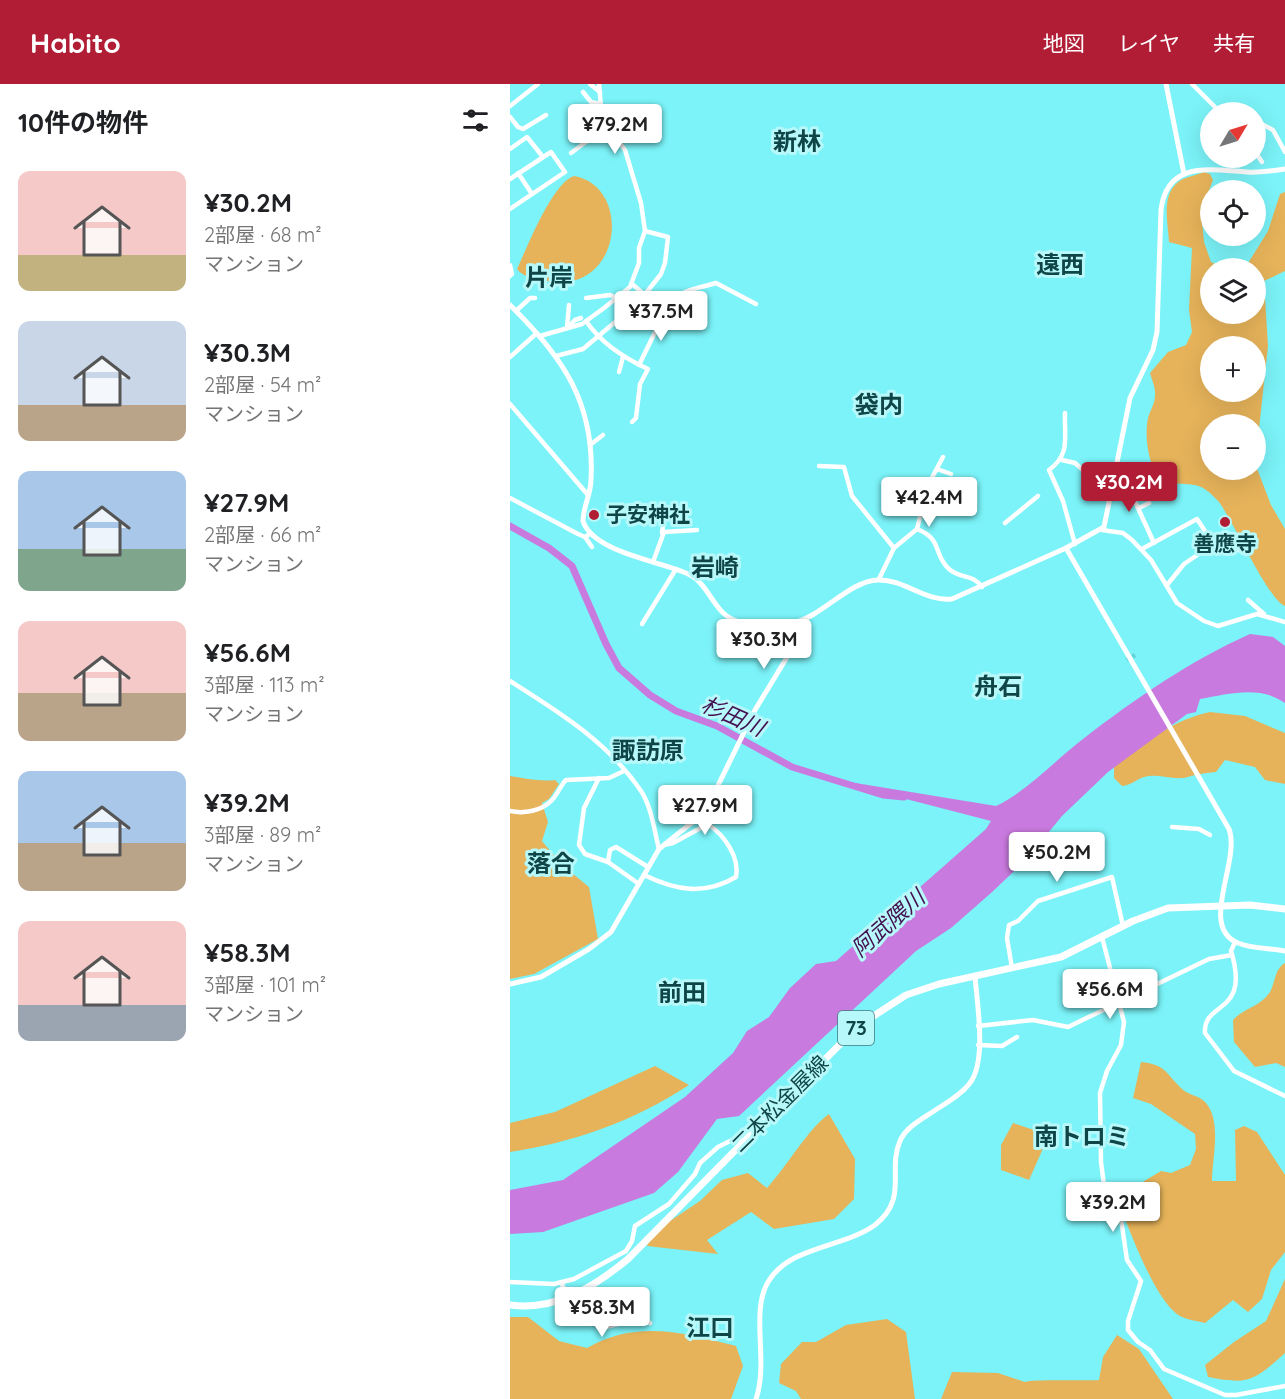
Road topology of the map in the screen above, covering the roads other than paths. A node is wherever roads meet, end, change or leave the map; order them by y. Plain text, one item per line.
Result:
1 (538, 84) edge
2 (590, 84) edge
3 (599, 84) edge
4 (1166, 84) edge
5 (1192, 84) edge
6 (583, 92) dead end
7 (600, 92) junction
8 (1210, 102) edge
9 (601, 104) junction
10 (510, 106) edge
11 (546, 115) dead end
12 (510, 117) edge
13 (1266, 126) edge
14 (606, 127) junction
15 (510, 149) edge
16 (1285, 152) edge
17 (571, 153) dead end
18 (543, 157) junction
19 (1285, 169) edge
20 (518, 173) junction
21 (1184, 174) junction
22 (510, 179) edge
23 (532, 194) junction
24 (510, 210) edge
25 (645, 231) junction
26 (510, 265) edge
27 (510, 276) edge
28 (632, 284) junction
29 (644, 295) junction
30 (535, 298) dead end
31 (586, 298) dead end
32 (617, 298) junction
33 (756, 303) dead end
34 (510, 305) edge
35 (569, 305) dead end
36 (516, 311) junction
37 (665, 312) junction
38 (583, 320) junction
39 (567, 328) junction
40 (539, 335) junction
41 (598, 336) junction
42 (556, 356) junction
43 (510, 357) edge
44 (623, 357) junction
45 (639, 365) junction
46 (619, 372) dead end
47 (510, 404) edge
48 (1065, 414) dead end
49 (632, 422) dead end
50 (603, 435) dead end
51 (590, 445) junction
52 (943, 457) dead end
53 (1062, 460) junction
54 (819, 466) dead end
55 (1116, 468) junction
56 (937, 469) junction
57 (951, 474) dead end
58 (1114, 482) junction
59 (588, 495) junction
60 (1038, 496) dead end
61 (510, 498) edge
62 (943, 502) dead end
63 (1149, 503) dead end
64 (922, 504) junction
65 (1139, 508) junction
66 (665, 513) dead end
67 (1005, 523) dead end
68 (917, 529) junction
69 (697, 530) dead end
70 (1102, 530) junction
71 (662, 533) junction
72 (587, 536) junction
73 (1158, 543) junction
74 (1213, 543) junction
75 (1075, 544) junction
76 (592, 548) dead end
77 (894, 548) junction
78 (1066, 548) junction
79 (1142, 549) junction
80 (1246, 554) dead end
81 (653, 562) junction
82 (676, 569) junction
83 (879, 579) junction
84 (1167, 585) junction
85 (982, 587) junction
86 (1248, 600) dead end
87 (1264, 614) junction
88 (1285, 622) edge
89 (793, 623) junction
90 (642, 624) dead end
91 (510, 681) edge
92 (624, 771) junction
93 (599, 778) junction
94 (510, 811) edge
95 (1172, 827) dead end
96 (1210, 835) dead end
97 (661, 847) junction
98 (608, 862) junction
99 (648, 867) junction
100 (644, 875) junction
101 (639, 884) junction
102 (1221, 906) junction
103 (1285, 909) edge
104 (1123, 926) junction
105 (1101, 938) junction
106 (1235, 942) junction
107 (1285, 951) edge
108 (1232, 955) junction
109 (1012, 969) junction
110 (975, 976) junction
111 (510, 984) edge
112 (1119, 1004) junction
113 (978, 1026) junction
114 (1017, 1037) dead end
115 (978, 1045) junction
116 (1285, 1096) edge
117 (743, 1141) junction
118 (510, 1282) edge
119 (561, 1282) junction
120 (565, 1291) dead end
121 (572, 1302) dead end
122 (510, 1305) edge
123 (650, 1323) dead end
124 (1285, 1386) edge
125 (756, 1399) edge

1 - 10 street
2 - 7 street
3 - 7 street
4 - 21 street
5 - 8 street
6 - 9 street
7 - 9 street
9 - 14 street
11 - 12 street
13 - 16 street
14 - 17 street
14 - 25 street
15 - 18 street
18 - 20 street
18 - 23 street
19 - 21 street
20 - 22 street
20 - 23 street
21 - 55 street
23 - 24 street
25 - 28 street
25 - 29 street
26 - 27 street
28 - 29 street
28 - 32 street
29 - 37 street
29 - 41 street
30 - 36 street
31 - 32 street
32 - 38 street
33 - 37 street
34 - 36 street
35 - 39 street
36 - 40 street
37 - 45 street
38 - 39 street
38 - 41 street
39 - 40 street
40 - 42 street
40 - 43 street
41 - 42 street
41 - 44 street
42 - 51 street
44 - 45 street
44 - 46 street
45 - 49 street
47 - 59 street
48 - 53 street
50 - 51 street
51 - 59 street
52 - 56 street
53 - 58 street
53 - 75 street
54 - 77 street
55 - 58 street
55 - 65 street
56 - 57 street
56 - 64 street
58 - 70 street
59 - 72 street
60 - 67 street
61 - 72 street
62 - 64 street
63 - 65 street
64 - 68 street
65 - 73 street
66 - 71 street
68 - 77 street
68 - 85 street
69 - 71 street
70 - 75 street
70 - 79 street
71 - 81 street
72 - 76 street
72 - 81 street
73 - 74 street
73 - 79 street
74 - 80 street
74 - 84 street
75 - 78 street
77 - 83 street
78 - 85 street
78 - 102 street
79 - 84 street
81 - 82 street
82 - 89 street
82 - 90 street
83 - 85 street
83 - 89 street
84 - 87 street
86 - 87 street
87 - 88 street
89 - 97 street
91 - 92 street
92 - 93 street
92 - 97 street
93 - 94 street
93 - 98 street
95 - 96 street
97 - 99 street
97 - 100 street
98 - 99 street
98 - 101 street
99 - 100 street
100 - 101 street
101 - 111 street
102 - 103 main road, 二本松金屋線 / 73
102 - 104 main road, 二本松金屋線 / 73
102 - 106 street
104 - 105 main road, 二本松金屋線 / 73
104 - 109 street
105 - 109 main road, 二本松金屋線 / 73
105 - 112 street
106 - 107 street
106 - 108 street
108 - 112 street
108 - 116 street
109 - 110 main road, 二本松金屋線 / 73
110 - 113 street
110 - 117 main road, 二本松金屋線 / 73
112 - 113 street
112 - 124 street
113 - 115 street
114 - 115 street
115 - 125 street
117 - 119 street
117 - 122 main road, 二本松金屋線 / 73
118 - 119 street
119 - 120 street
121 - 123 street

